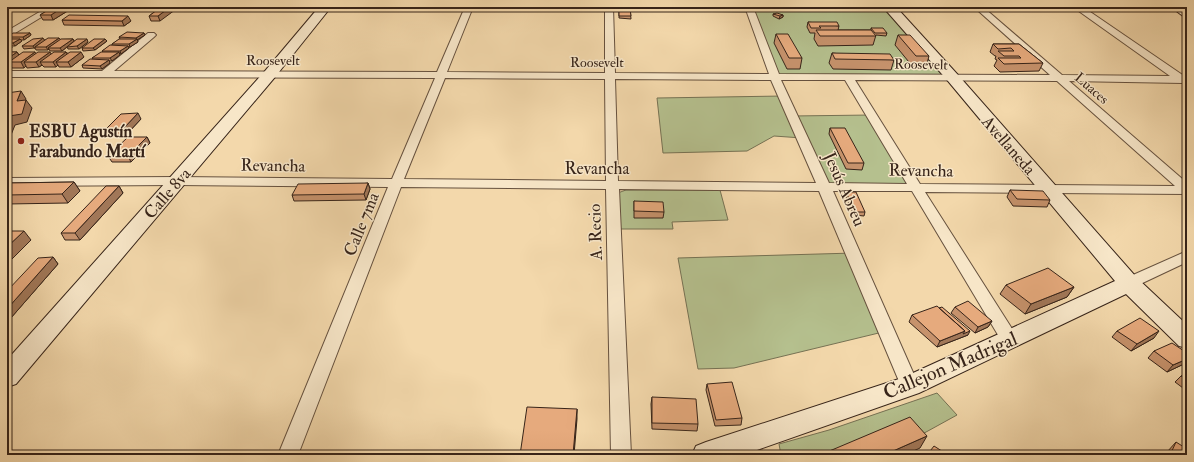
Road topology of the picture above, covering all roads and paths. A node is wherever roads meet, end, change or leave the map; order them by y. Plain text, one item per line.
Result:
1 (54, 7) edge
2 (324, 7) edge
3 (469, 7) edge
4 (609, 7) edge
5 (749, 7) edge
6 (889, 7) edge
7 (978, 7) edge
8 (1077, 7) edge
9 (1091, 7) edge
10 (1177, 7) edge
11 (1187, 7) edge
12 (1187, 13) edge
13 (7, 35) edge
14 (151, 35) dead end
15 (7, 74) edge
16 (104, 74) junction
17 (270, 74) junction
18 (442, 75) junction
19 (611, 76) junction
20 (774, 77) junction
21 (848, 77) junction
22 (953, 78) junction
23 (1060, 79) junction
24 (1185, 80) edge
25 (177, 181) junction
26 (7, 182) edge
27 (396, 184) junction
28 (612, 185) junction
29 (824, 186) junction
30 (915, 187) junction
31 (1047, 189) junction
32 (1187, 190) edge
33 (1187, 256) edge
34 (1129, 283) junction
35 (1187, 339) edge
36 (1010, 340) junction
37 (15, 357) edge
38 (7, 377) edge
39 (910, 386) junction
40 (288, 455) edge
41 (621, 455) edge
42 (706, 455) edge

1 - 13 street
2 - 17 street, Calle 8va
3 - 18 street, Calle 7ma
4 - 19 street, A. Recio
5 - 20 street, Jesús Abreu
6 - 22 street, Avellaneda
7 - 23 street, Luaces
8 - 24 street
9 - 10 street
10 - 11 street
10 - 12 street
14 - 16 street
15 - 16 street, Roosevelt
16 - 17 street, Roosevelt
17 - 18 street, Roosevelt
17 - 25 street, Calle 8va
18 - 19 street, Roosevelt
18 - 27 street, Calle 7ma
19 - 20 street, Roosevelt
19 - 28 street, A. Recio
20 - 21 street, Roosevelt
20 - 29 street, Jesús Abreu
21 - 22 street, Roosevelt
21 - 30 street
22 - 23 street, Roosevelt
22 - 31 street, Avellaneda
23 - 24 street, Roosevelt
23 - 32 street, Luaces
25 - 26 street, Revancha
25 - 27 street, Revancha
25 - 37 street, Calle 8va
27 - 28 street, Revancha
27 - 40 street, Calle 7ma
28 - 29 street, Revancha
28 - 41 street, A. Recio
29 - 30 street, Revancha
29 - 39 street, Jesús Abreu
30 - 31 street, Revancha
30 - 36 street
31 - 32 street, Revancha
31 - 34 street, Avellaneda
33 - 34 street, Callejon Madrigal
34 - 35 street, Avellaneda
34 - 36 street, Callejon Madrigal
36 - 39 street, Callejon Madrigal
37 - 38 street, Calle 8va
39 - 42 street, Callejon Madrigal

